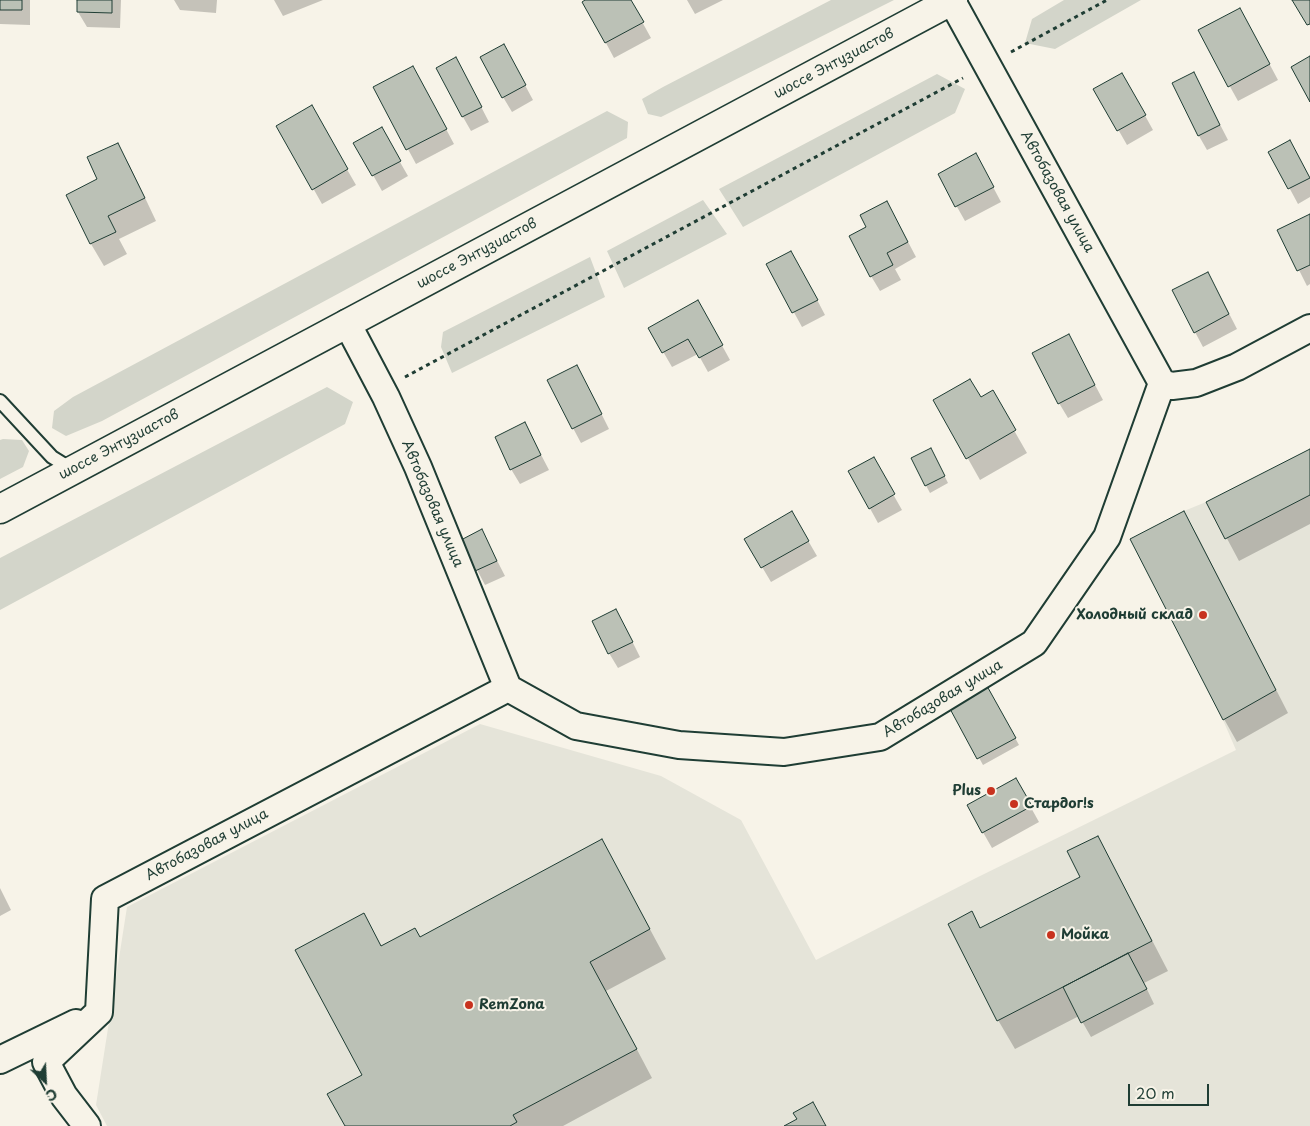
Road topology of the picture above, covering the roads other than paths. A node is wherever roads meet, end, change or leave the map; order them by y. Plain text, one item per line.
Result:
1 (952, 0) edge
2 (347, 323) junction
3 (1310, 328) edge
4 (1162, 383) junction
5 (0, 401) edge
6 (73, 470) junction
7 (0, 509) edge
8 (508, 688) junction
9 (99, 1012) junction
10 (0, 1060) edge
11 (87, 1126) edge

1 - 2 main road, шоссе Энтузиастов
1 - 4 street, Автобазовая улица
2 - 6 main road, шоссе Энтузиастов
2 - 8 street, Автобазовая улица
3 - 4 street
4 - 8 street, Автобазовая улица
5 - 6 lane
6 - 7 main road, шоссе Энтузиастов
8 - 9 street, Автобазовая улица
9 - 10 street
9 - 11 street

